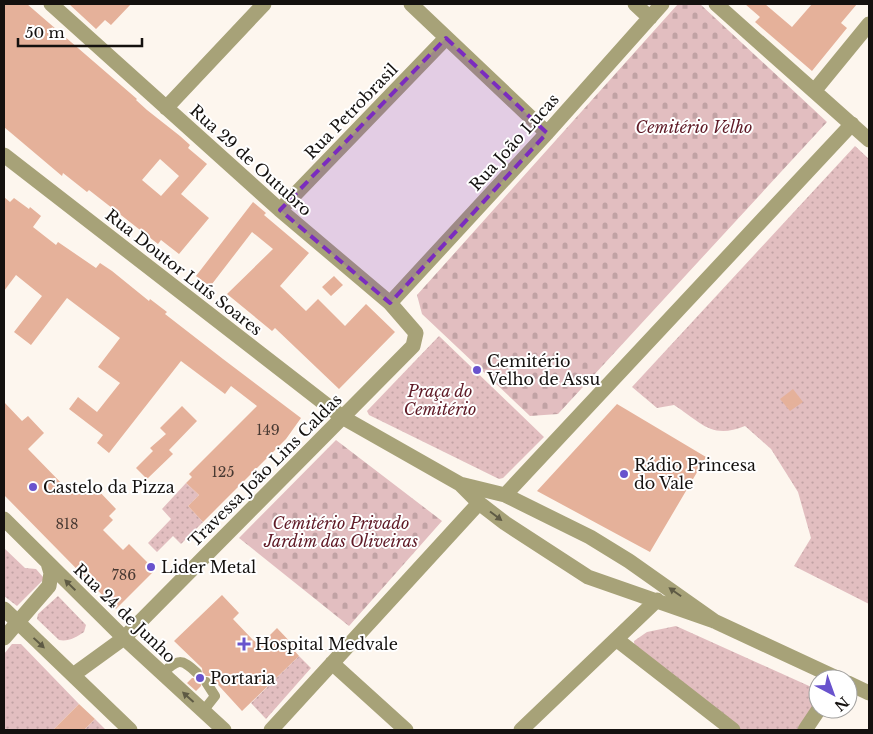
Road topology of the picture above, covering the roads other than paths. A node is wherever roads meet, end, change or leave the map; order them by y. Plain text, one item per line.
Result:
1 (52, 4) edge
2 (264, 4) edge
3 (411, 4) edge
4 (634, 4) edge
5 (662, 4) edge
6 (716, 4) edge
7 (650, 18) junction
8 (869, 24) edge
9 (446, 38) junction
10 (815, 90) junction
11 (166, 108) junction
12 (852, 124) junction
13 (547, 133) junction
14 (869, 140) edge
15 (4, 155) edge
16 (280, 210) junction
17 (390, 303) junction
18 (413, 346) joint
19 (342, 417) junction
20 (460, 484) junction
21 (505, 496) junction
22 (479, 503) junction
23 (4, 519) edge
24 (48, 563) junction
25 (657, 600) junction
26 (4, 609) edge
27 (714, 621) junction
28 (18, 622) junction
29 (4, 638) edge
30 (124, 638) junction
31 (616, 639) junction
32 (332, 663) junction
33 (817, 669) edge
34 (162, 673) junction
35 (197, 673) dead end
36 (73, 675) junction
37 (206, 682) dead end
38 (204, 710) junction
39 (812, 719) edge
40 (531, 727) edge
41 (130, 730) edge
42 (224, 730) edge
43 (271, 730) edge
44 (406, 730) edge
45 (733, 730) edge
46 (805, 730) edge

1 - 11 street, Rua 29 de Outubro
2 - 11 street
3 - 9 street
4 - 7 street
5 - 7 street, Rua João Lucas
6 - 10 street
7 - 13 street, Rua João Lucas
8 - 10 street
9 - 13 street
9 - 16 street, Rua Petrobrasil
10 - 12 street
11 - 16 street, Rua 29 de Outubro
12 - 14 street
12 - 21 street
13 - 17 street, Rua João Lucas
15 - 19 street, Rua Doutor Luís Soares
16 - 17 street, Rua 29 de Outubro
17 - 18 street, Rua 29 de Outubro
18 - 19 street, Travessa João Lins Caldas
19 - 20 street, Rua Doutor Luís Soares
19 - 30 street, Travessa João Lins Caldas
20 - 21 street
20 - 22 street
27 -> 21 street
22 -> 25 street
22 - 32 street
23 - 24 street, Rua 24 de Junho
24 - 28 street
30 -> 24 street, Rua 24 de Junho
25 - 27 street
25 - 31 street
26 - 28 street
27 - 33 street
28 - 29 street
28 -> 36 street
30 - 34 street, Rua 24 de Junho
30 - 36 street, Travessa João Lins Caldas
31 - 40 street
31 - 45 street
32 - 43 street
32 - 44 street
34 - 35 lane
38 -> 34 street, Rua 24 de Junho
36 - 41 street
37 - 38 lane
38 - 42 street, Rua 24 de Junho
39 - 46 street

